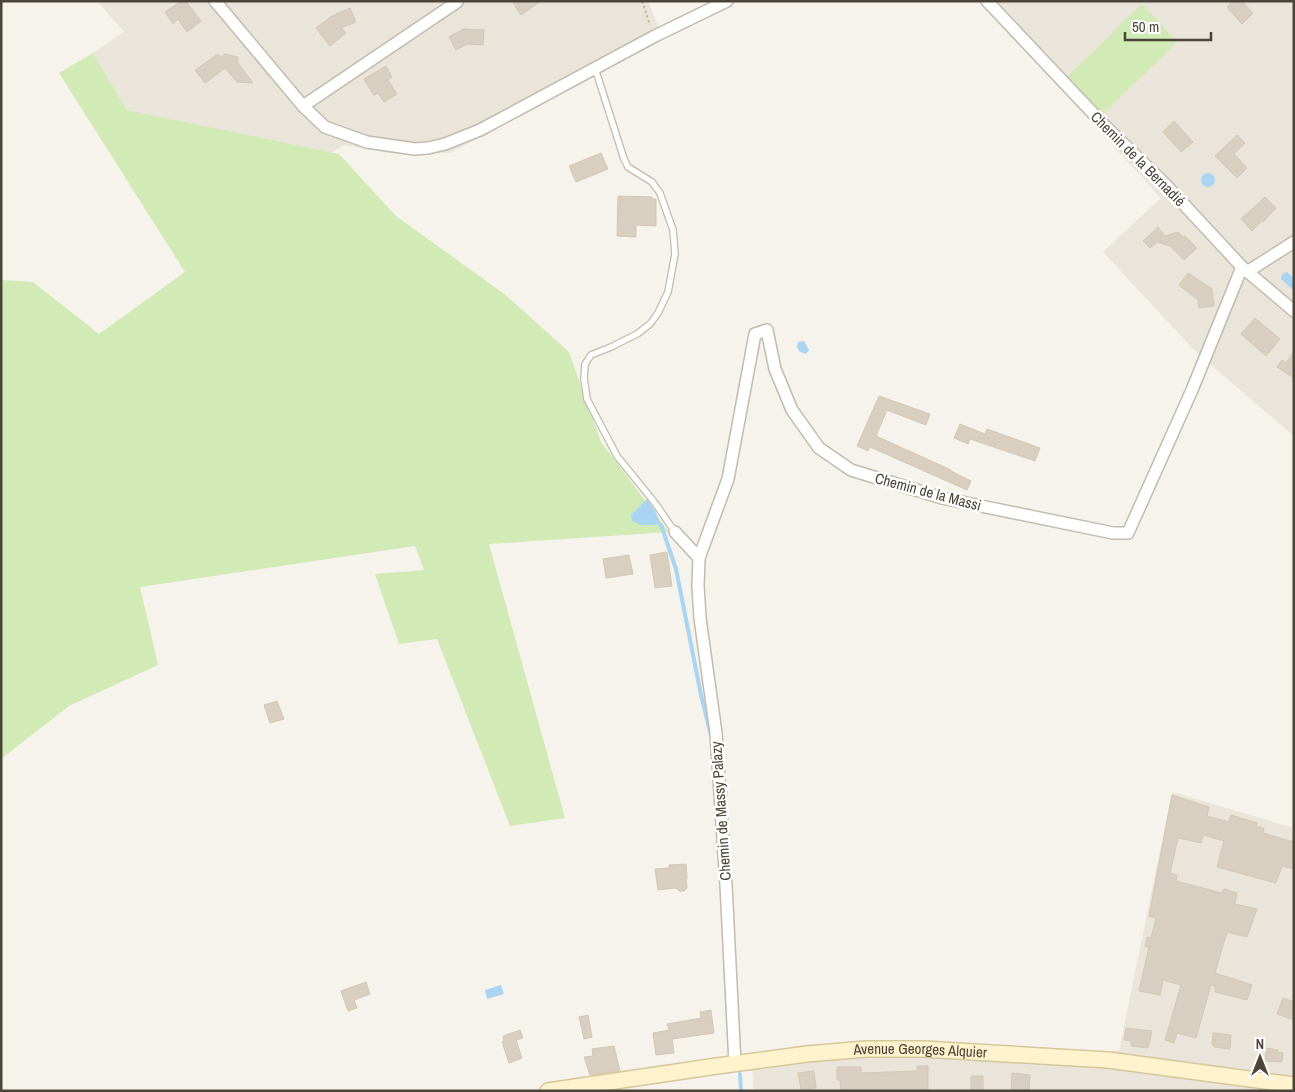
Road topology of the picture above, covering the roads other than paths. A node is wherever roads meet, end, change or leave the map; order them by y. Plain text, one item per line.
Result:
1 (215, 1) edge
2 (727, 1) edge
3 (987, 1) edge
4 (457, 2) edge
5 (595, 68) junction
6 (303, 106) junction
7 (1294, 242) edge
8 (1244, 270) junction
9 (1294, 311) edge
10 (676, 532) joint
11 (699, 558) junction
12 (735, 1064) junction
13 (1294, 1085) edge
14 (548, 1091) edge

1 - 6 street
2 - 5 street
3 - 8 street, Chemin de la Bernadié
4 - 6 street
5 - 6 street
5 - 10 lane
7 - 8 street
8 - 9 street, Chemin de la Bernadié
8 - 11 street, Chemin de la Massi
10 - 11 street
11 - 12 street, Chemin de Massy Palazy
12 - 13 main road, Avenue Georges Alquier
12 - 14 main road, Avenue Georges Alquier

